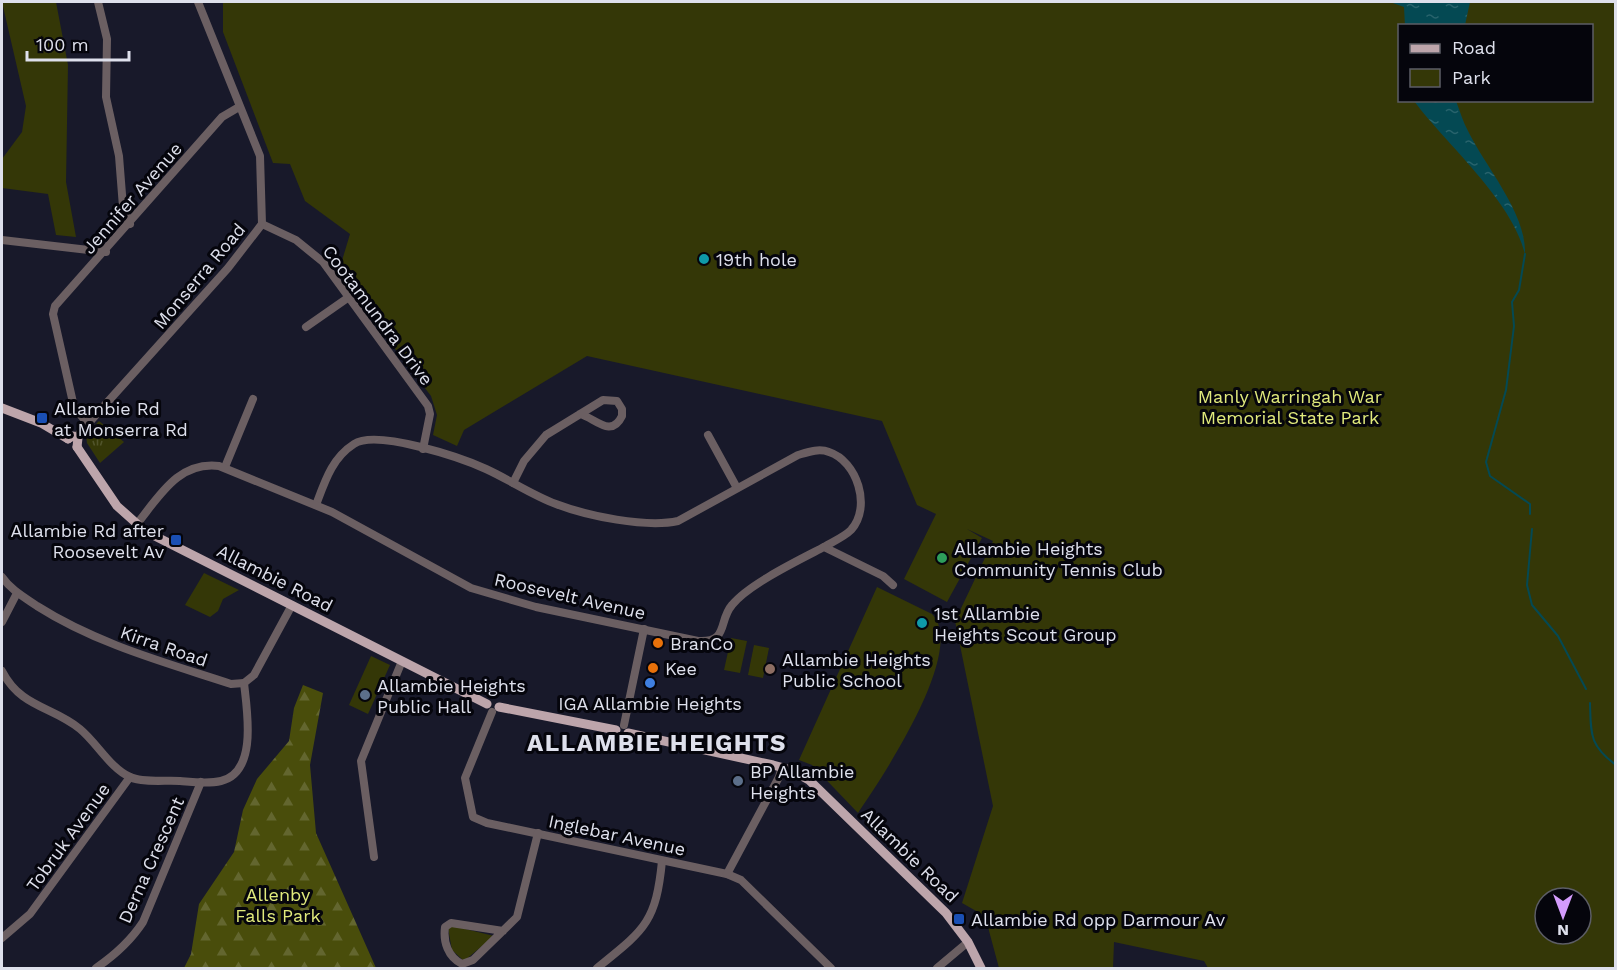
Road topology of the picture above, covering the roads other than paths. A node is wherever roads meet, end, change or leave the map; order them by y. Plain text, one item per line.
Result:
1 (98, 2) edge
2 (198, 2) edge
3 (239, 107) junction
4 (130, 224) junction
5 (262, 224) junction
6 (2, 240) edge
7 (106, 252) junction
8 (349, 297) junction
9 (306, 327) dead end
10 (253, 399) dead end
11 (2, 408) edge
12 (579, 414) junction
13 (88, 424) junction
14 (708, 435) dead end
15 (72, 438) junction
16 (423, 449) junction
17 (225, 467) junction
18 (513, 483) junction
19 (737, 488) junction
20 (316, 505) junction
21 (136, 525) junction
22 (824, 547) junction
23 (2, 577) edge
24 (893, 585) dead end
25 (17, 593) junction
26 (292, 605) junction
27 (2, 622) edge
28 (644, 629) junction
29 (402, 661) junction
30 (2, 671) edge
31 (244, 683) junction
32 (493, 708) junction
33 (623, 729) junction
34 (782, 767) junction
35 (130, 777) junction
36 (201, 782) junction
37 (538, 833) junction
38 (374, 857) dead end
39 (662, 861) junction
40 (727, 874) junction
41 (503, 931) junction
42 (2, 938) edge
43 (968, 942) junction
44 (96, 969) edge
45 (597, 969) edge
46 (831, 969) edge
47 (937, 969) edge
48 (981, 969) edge

1 - 4 street
2 - 3 street, Monserra Road
3 - 4 street, Jennifer Avenue
3 - 5 street, Monserra Road
4 - 7 street, Jennifer Avenue
5 - 8 street, Cootamundra Drive
5 - 13 street, Monserra Road
6 - 7 street
7 - 13 street, Jennifer Avenue
8 - 9 street
8 - 16 street, Cootamundra Drive
10 - 17 street
11 - 15 main road
12 - 12 street
12 - 18 street
13 - 15 street, Monserra Road
14 - 19 street
15 - 21 main road, Allambie Road
16 - 18 street
16 - 20 street
17 - 20 street, Roosevelt Avenue
17 - 21 street, Roosevelt Avenue
18 - 19 street
19 - 22 street
20 - 28 street, Roosevelt Avenue
21 - 26 main road, Allambie Road
22 - 24 street
22 - 28 street, Roosevelt Avenue
23 - 25 street, Kirra Road
25 - 27 street
25 - 31 street, Kirra Road
26 - 29 main road, Allambie Road
26 - 31 street
28 - 33 street
29 - 32 main road, Allambie Road
29 - 38 street
30 - 35 street
31 - 36 street
32 - 33 main road, Allambie Road
32 - 37 street, Inglebar Avenue
33 - 34 main road, Allambie Road
34 - 40 street
34 - 43 main road, Allambie Road
35 - 36 street
35 - 42 street, Tobruk Avenue
36 - 44 street, Derna Crescent
37 - 39 street, Inglebar Avenue
37 - 41 street
39 - 40 street, Inglebar Avenue
39 - 45 street
40 - 46 street, Inglebar Avenue
41 - 41 street
43 - 47 street
43 - 48 main road, Allambie Road

